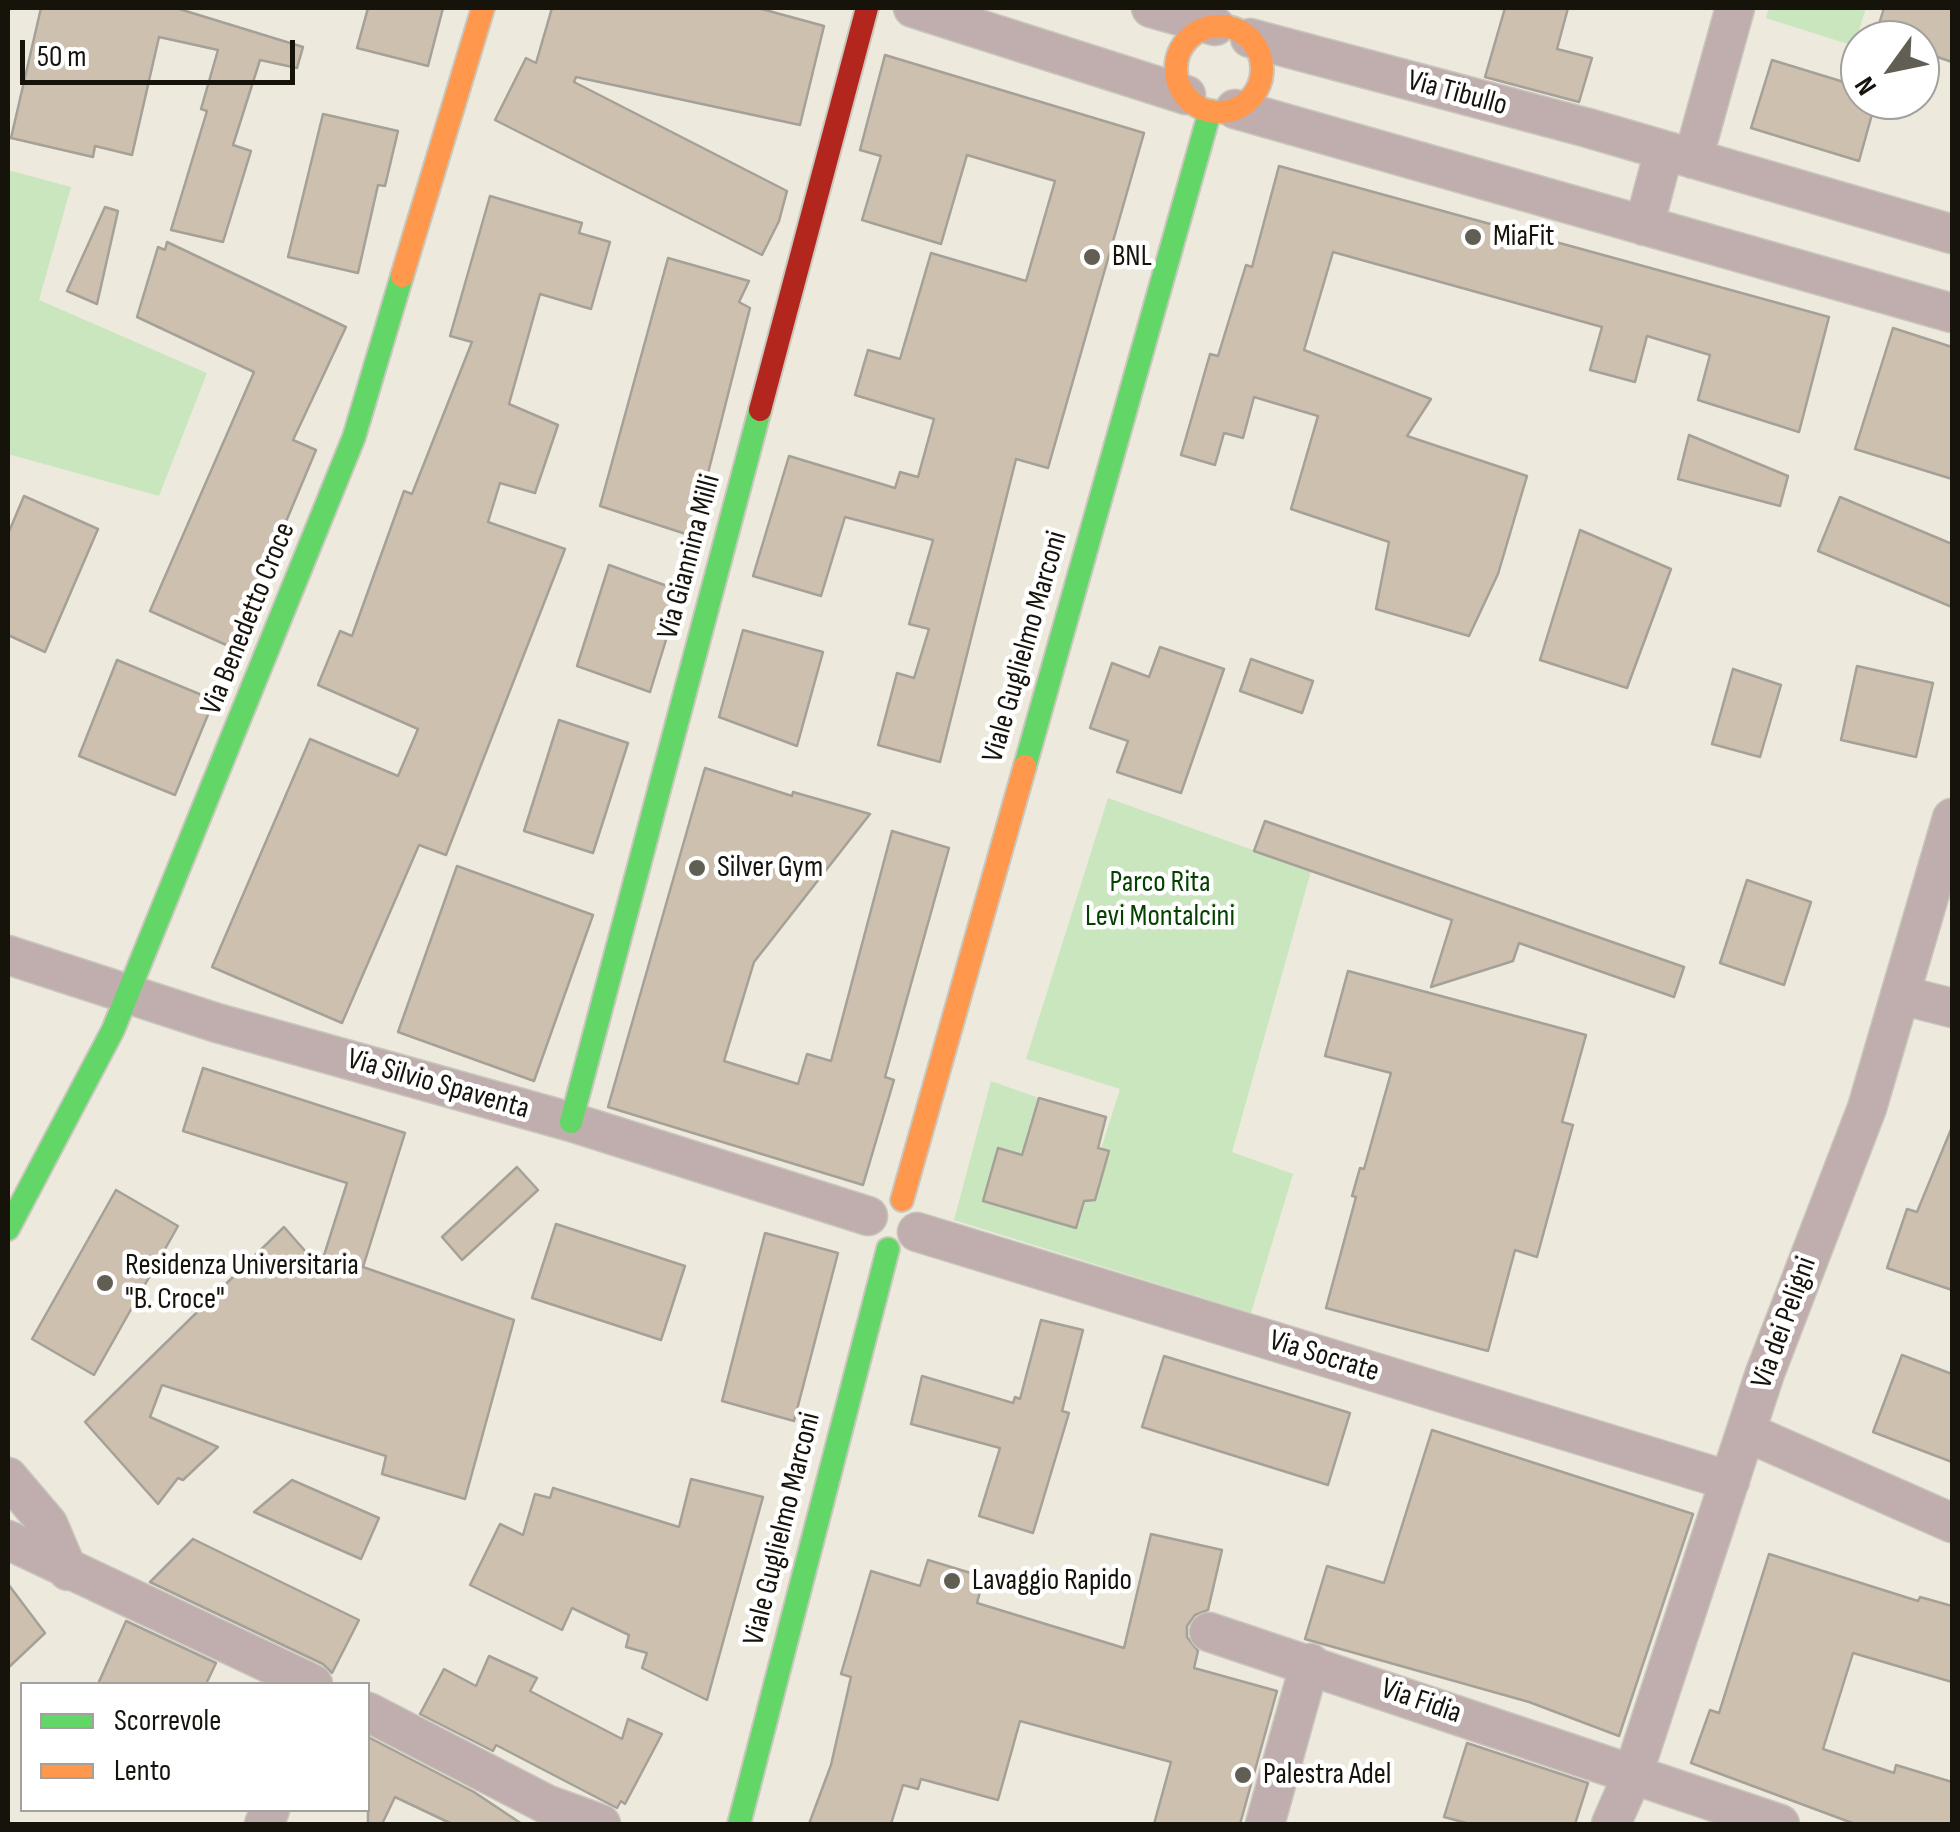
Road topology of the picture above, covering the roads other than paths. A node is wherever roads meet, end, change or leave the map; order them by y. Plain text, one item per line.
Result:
1 (483, 8) edge
2 (867, 8) edge
3 (913, 8) edge
4 (1151, 8) edge
5 (1735, 8) edge
6 (1234, 25) edge
7 (1210, 105) junction
8 (1679, 155) junction
9 (1644, 226) junction
10 (1952, 234) edge
11 (1952, 313) edge
12 (1952, 818) edge
13 (8, 955) edge
14 (129, 994) junction
15 (1901, 995) junction
16 (1952, 1008) edge
17 (571, 1122) junction
18 (894, 1224) junction
19 (8, 1229) edge
20 (1746, 1432) junction
21 (8, 1477) edge
22 (1730, 1482) junction
23 (1952, 1523) edge
24 (8, 1540) edge
25 (68, 1570) junction
26 (1209, 1632) dead end
27 (1310, 1664) junction
28 (309, 1682) edge
29 (370, 1713) edge
30 (1632, 1774) junction
31 (601, 1824) edge
32 (739, 1824) edge
33 (1266, 1824) edge
34 (1611, 1824) edge
35 (1780, 1824) edge

1 - 14 street, Via Benedetto Croce
2 - 17 street, Via Giannina Milli
3 - 7 street
4 - 6 street, Via Tibullo
5 - 8 street
6 - 7 street
6 - 7 street
6 - 8 street, Via Tibullo
7 - 9 street
7 - 18 street, Viale Guglielmo Marconi
8 - 9 street
8 - 10 street, Via Tibullo
9 - 11 street
12 - 15 street, Via dei Peligni
13 - 14 street, Via Silvio Spaventa
14 - 17 street, Via Silvio Spaventa
14 - 19 street, Via Benedetto Croce
15 - 16 street
15 - 20 street, Via dei Peligni
17 - 18 street, Via Silvio Spaventa
18 - 22 street, Via Socrate
18 - 32 street, Viale Guglielmo Marconi
20 - 22 street, Via dei Peligni
20 - 23 street
21 - 25 street
22 - 30 street, Via dei Peligni
24 - 25 street
25 - 28 street
26 - 27 street, Via Fidia
27 - 30 street, Via Fidia
27 - 33 street
29 - 31 street
30 - 34 street, Via dei Peligni
30 - 35 street, Via Fidia

